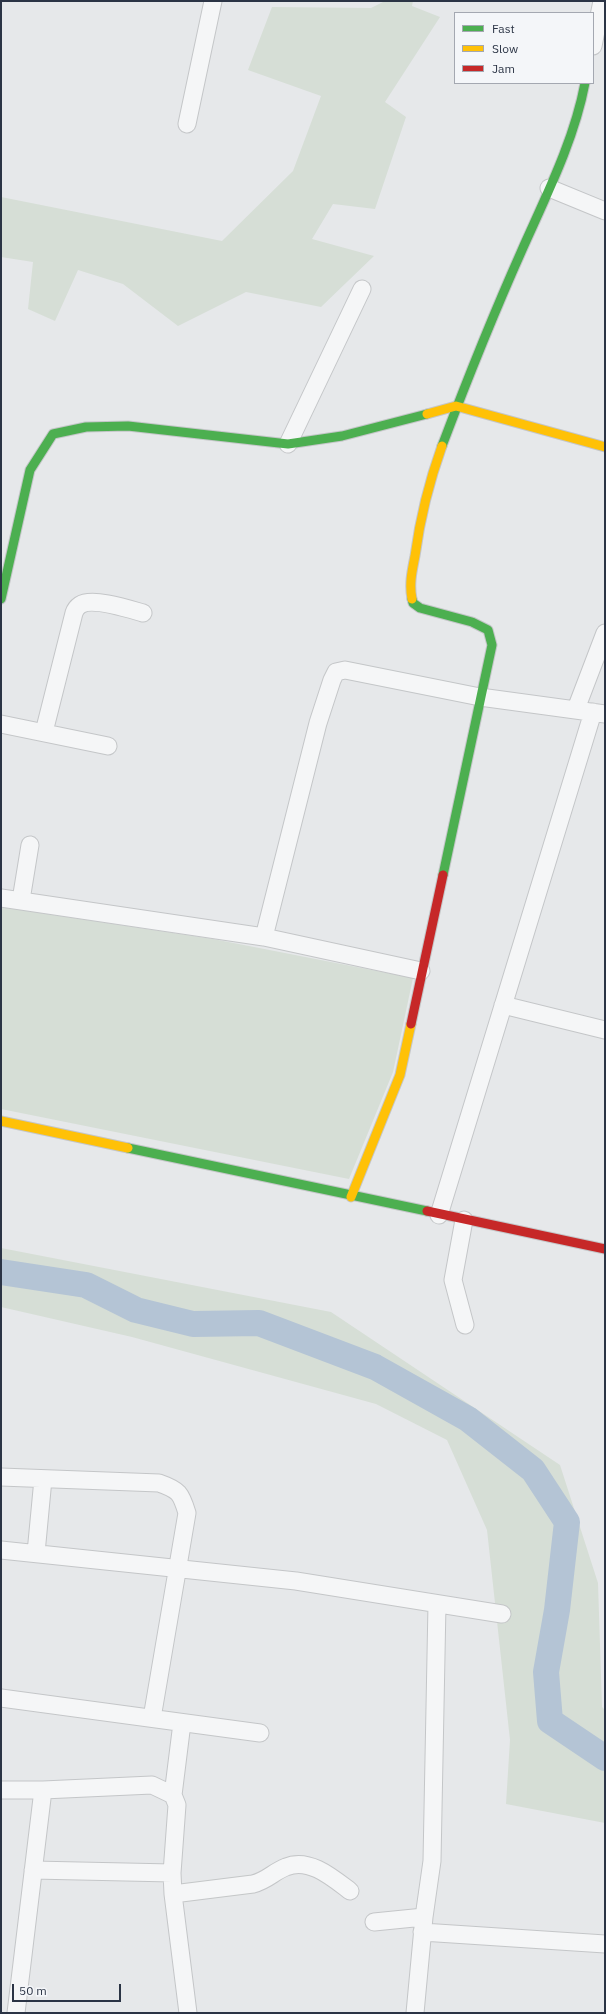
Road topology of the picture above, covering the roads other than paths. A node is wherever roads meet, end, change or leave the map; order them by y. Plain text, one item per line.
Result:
1 (213, 1) edge
2 (602, 1) edge
3 (594, 41) edge
4 (585, 84) edge
5 (187, 124) dead end
6 (549, 188) junction
7 (605, 212) edge
8 (362, 289) dead end
9 (456, 406) junction
10 (288, 444) junction
11 (605, 447) edge
12 (1, 599) edge
13 (143, 613) dead end
14 (605, 633) edge
15 (480, 697) junction
16 (576, 709) junction
17 (599, 713) edge
18 (1, 724) edge
19 (44, 732) junction
20 (108, 746) dead end
21 (30, 844) dead end
22 (1, 898) edge
23 (21, 900) junction
24 (264, 937) junction
25 (421, 971) junction
26 (503, 1005) junction
27 (605, 1030) edge
28 (1, 1121) edge
29 (351, 1197) junction
30 (439, 1215) junction
31 (464, 1220) junction
32 (605, 1249) edge
33 (465, 1325) dead end
34 (1, 1477) edge
35 (43, 1479) junction
36 (1, 1550) edge
37 (36, 1553) junction
38 (178, 1568) junction
39 (437, 1604) junction
40 (502, 1614) dead end
41 (1, 1698) edge
42 (152, 1718) junction
43 (182, 1723) junction
44 (260, 1733) dead end
45 (1, 1790) edge
46 (43, 1790) junction
47 (173, 1796) junction
48 (33, 1870) junction
49 (172, 1874) junction
50 (350, 1891) dead end
51 (173, 1894) junction
52 (374, 1922) dead end
53 (423, 1925) junction
54 (605, 1944) edge
55 (16, 2013) edge
56 (188, 2013) edge
57 (415, 2013) edge

1 - 5 street
2 - 3 street
4 - 6 street
6 - 7 street
6 - 9 street
8 - 10 street
9 - 10 street
9 - 11 street
9 - 15 street
10 - 12 street
13 - 19 street
14 - 16 street
15 - 16 street
15 - 24 street
15 - 25 street
16 - 17 street
17 - 26 street
18 - 19 street
19 - 20 street
21 - 23 street
22 - 23 street
23 - 24 street
24 - 25 street
25 - 29 street
26 - 27 street
26 - 30 street
28 - 29 street
29 - 30 street
30 - 31 street
31 - 32 street
31 - 33 street
34 - 35 street
35 - 37 street
35 - 38 street
36 - 37 street
37 - 38 street
38 - 39 street
38 - 42 street
39 - 40 street
39 - 53 street
41 - 42 street
42 - 43 street
43 - 44 street
43 - 47 street
45 - 46 street
46 - 47 street
46 - 48 street
47 - 49 street
48 - 49 street
48 - 55 street
49 - 51 street
50 - 51 street
51 - 56 street
52 - 53 street
53 - 54 street
53 - 57 street

